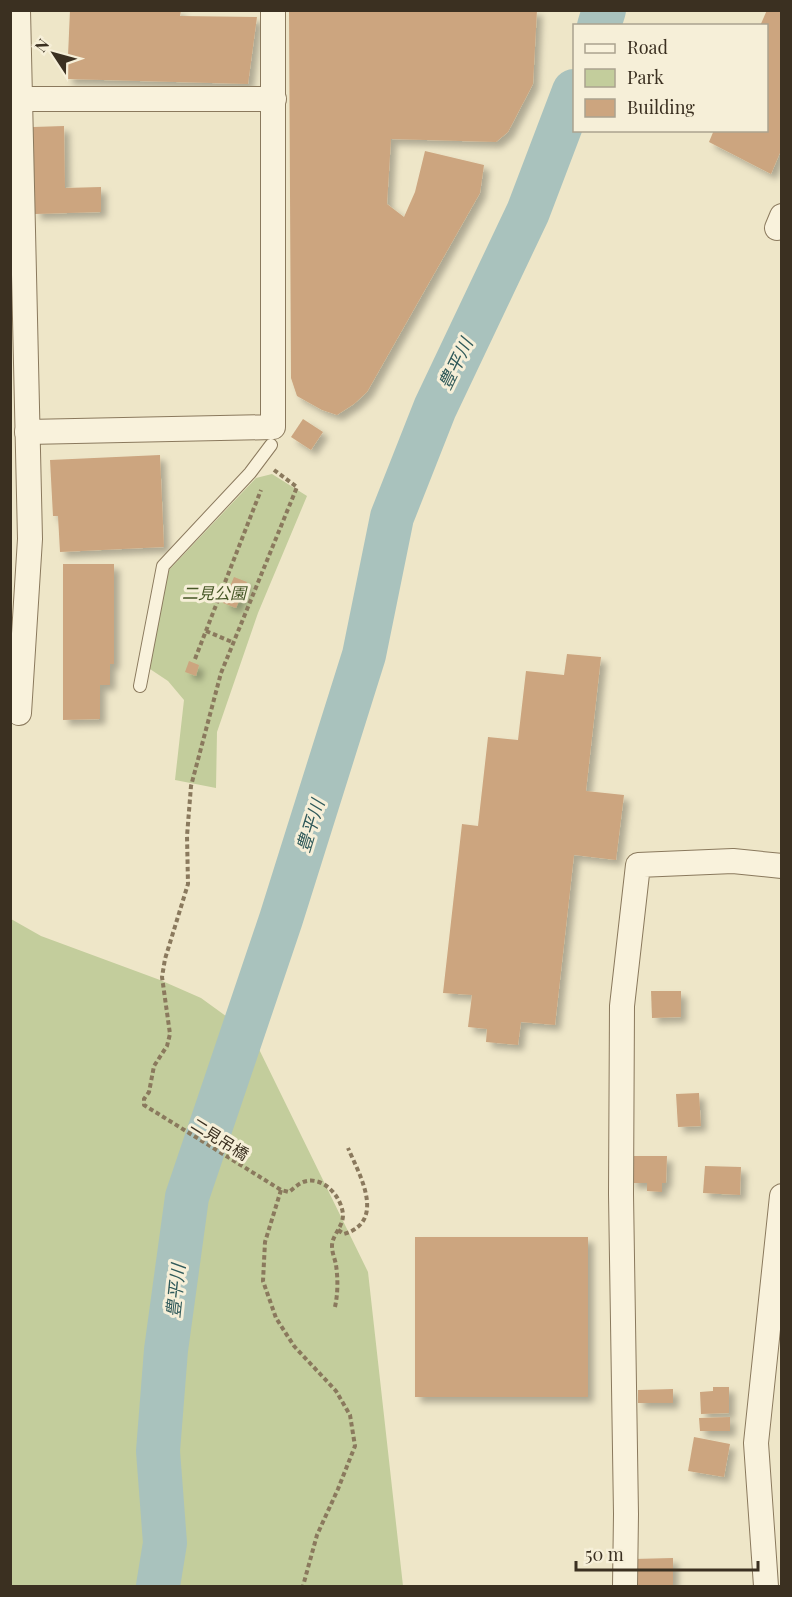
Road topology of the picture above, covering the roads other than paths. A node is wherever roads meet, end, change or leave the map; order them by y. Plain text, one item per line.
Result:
1 (18, 10) edge
2 (273, 10) edge
3 (19, 99) junction
4 (274, 99) junction
5 (27, 432) junction
6 (272, 445) road end
7 (140, 686) dead end
8 (20, 713) dead end
9 (782, 866) edge
10 (782, 1196) edge
11 (625, 1587) edge
12 (766, 1587) edge

1 - 3 street
2 - 4 street
3 - 4 street
3 - 5 street
4 - 5 street
5 - 8 street
6 - 7 lane
9 - 11 street
10 - 12 street

